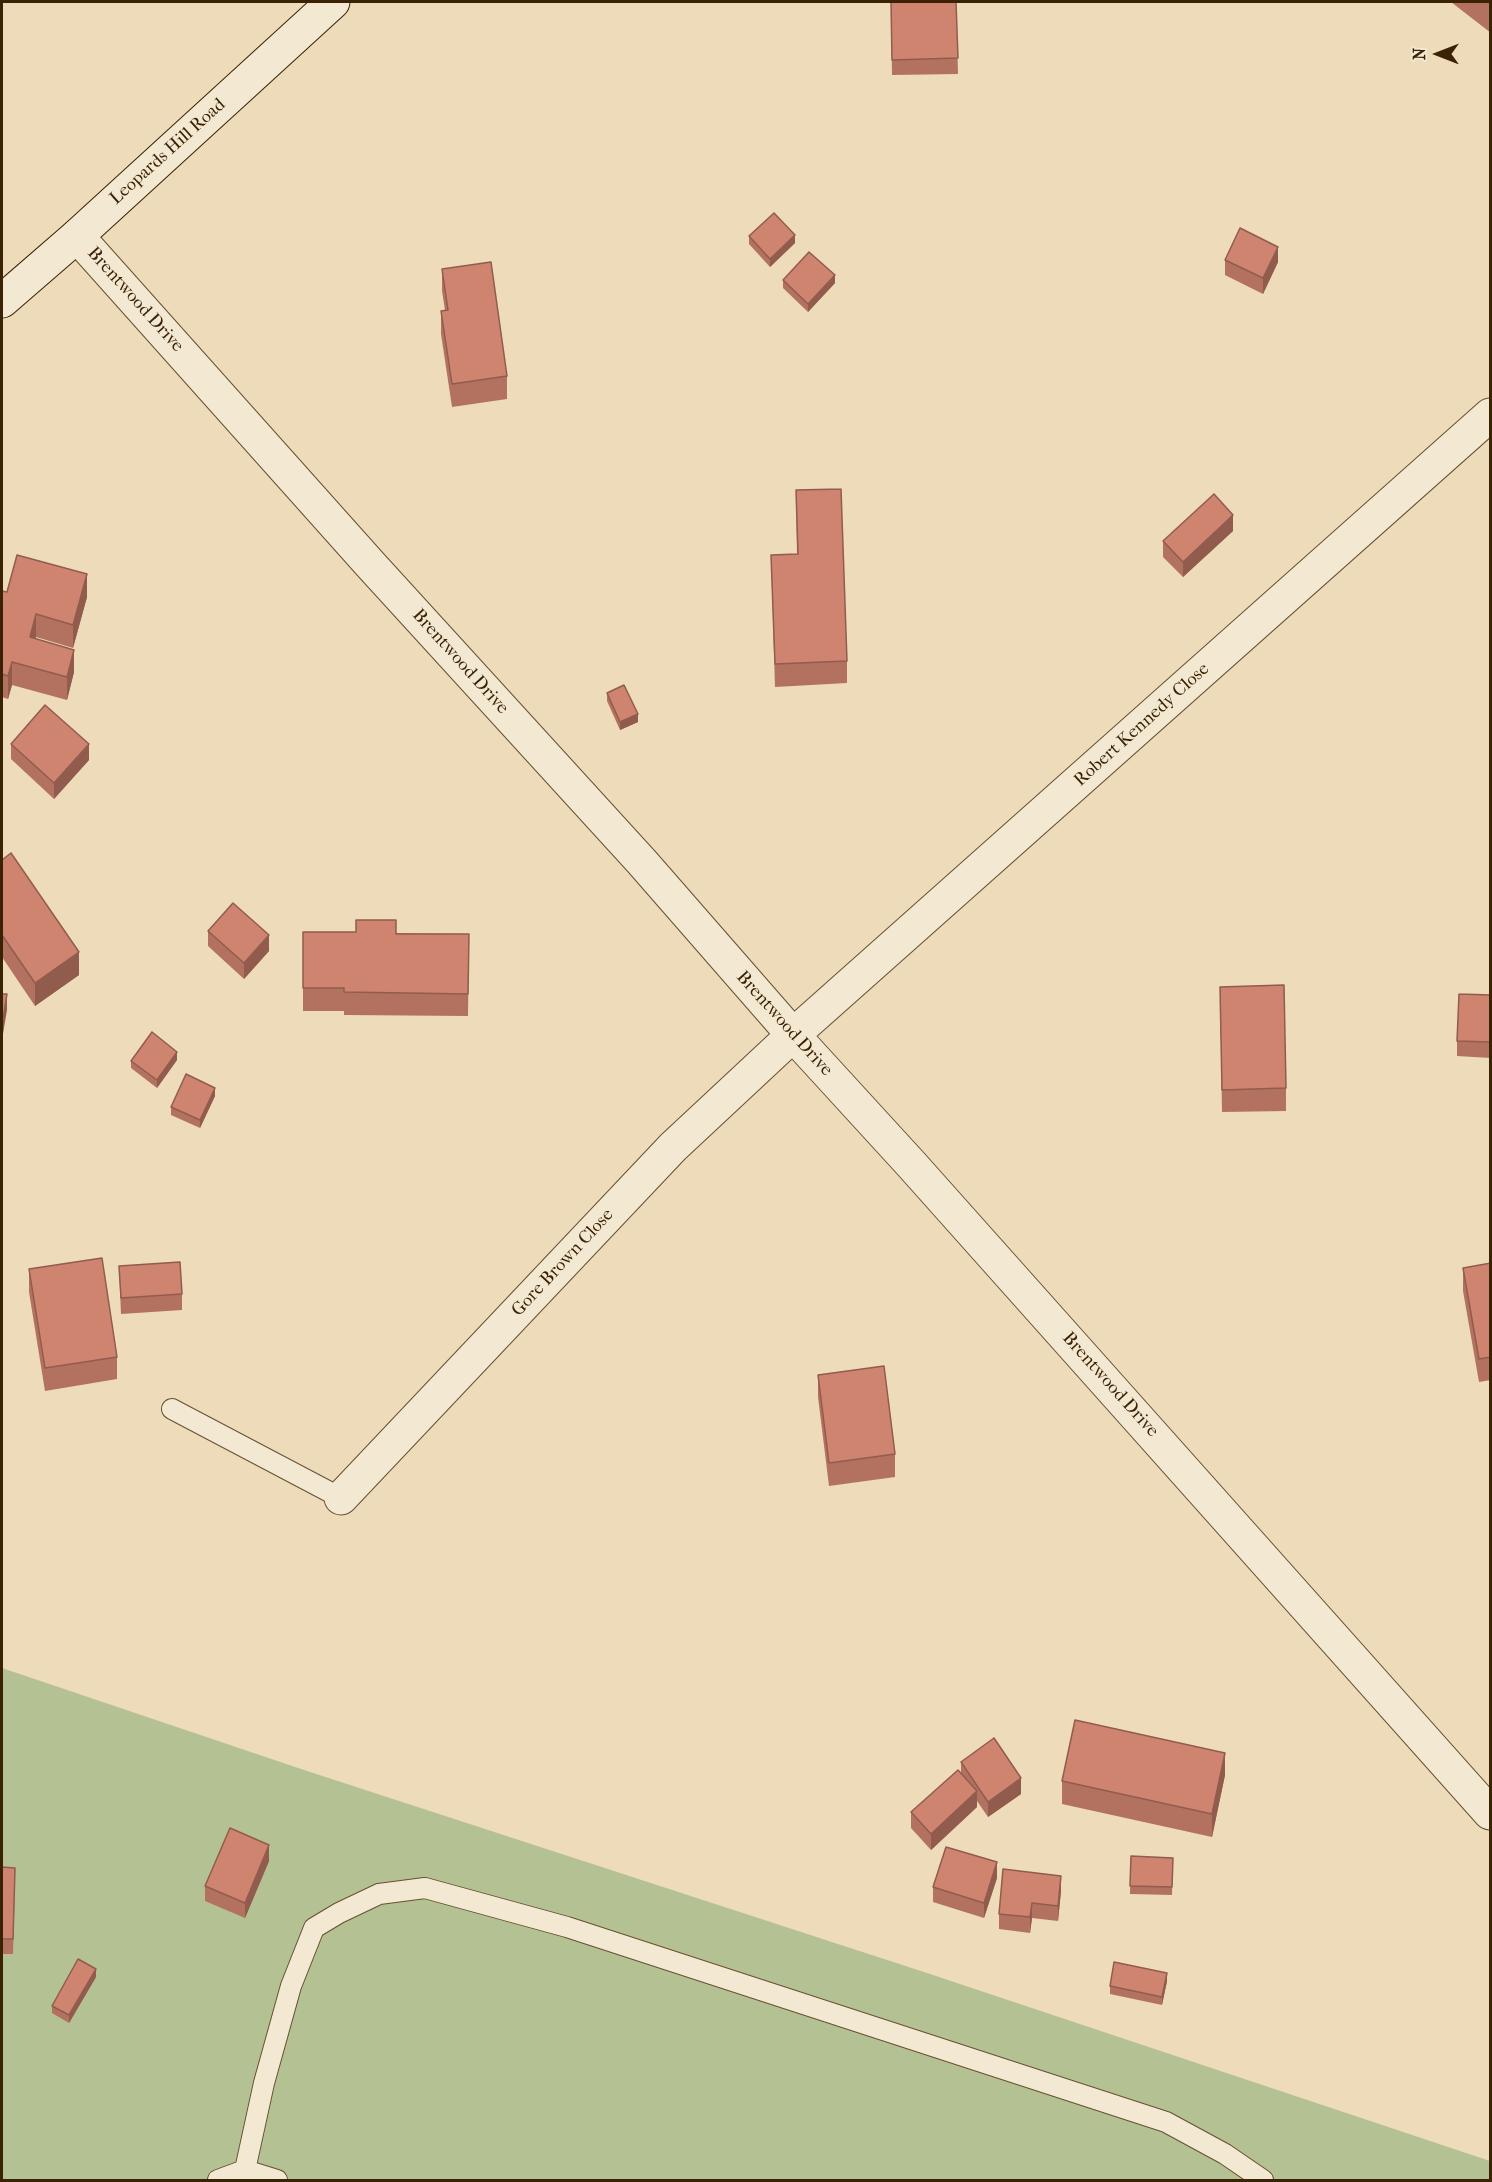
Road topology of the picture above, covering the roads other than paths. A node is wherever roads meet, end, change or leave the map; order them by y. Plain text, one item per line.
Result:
1 (333, 2) edge
2 (77, 236) junction
3 (2, 301) edge
4 (1491, 416) edge
5 (793, 1035) junction
6 (172, 1410) dead end
7 (341, 1498) joint
8 (1491, 1813) edge
9 (245, 2170) junction
10 (218, 2181) edge
11 (277, 2181) edge
12 (1263, 2181) edge

1 - 2 street, Leopards Hill Road
2 - 3 street, Leopards Hill Road
2 - 5 street, Brentwood Drive
4 - 5 street, Robert Kennedy Close
5 - 7 street, Gore Brown Close
5 - 8 street, Brentwood Drive
6 - 7 lane
9 - 10 lane
9 - 11 lane
9 - 12 lane

